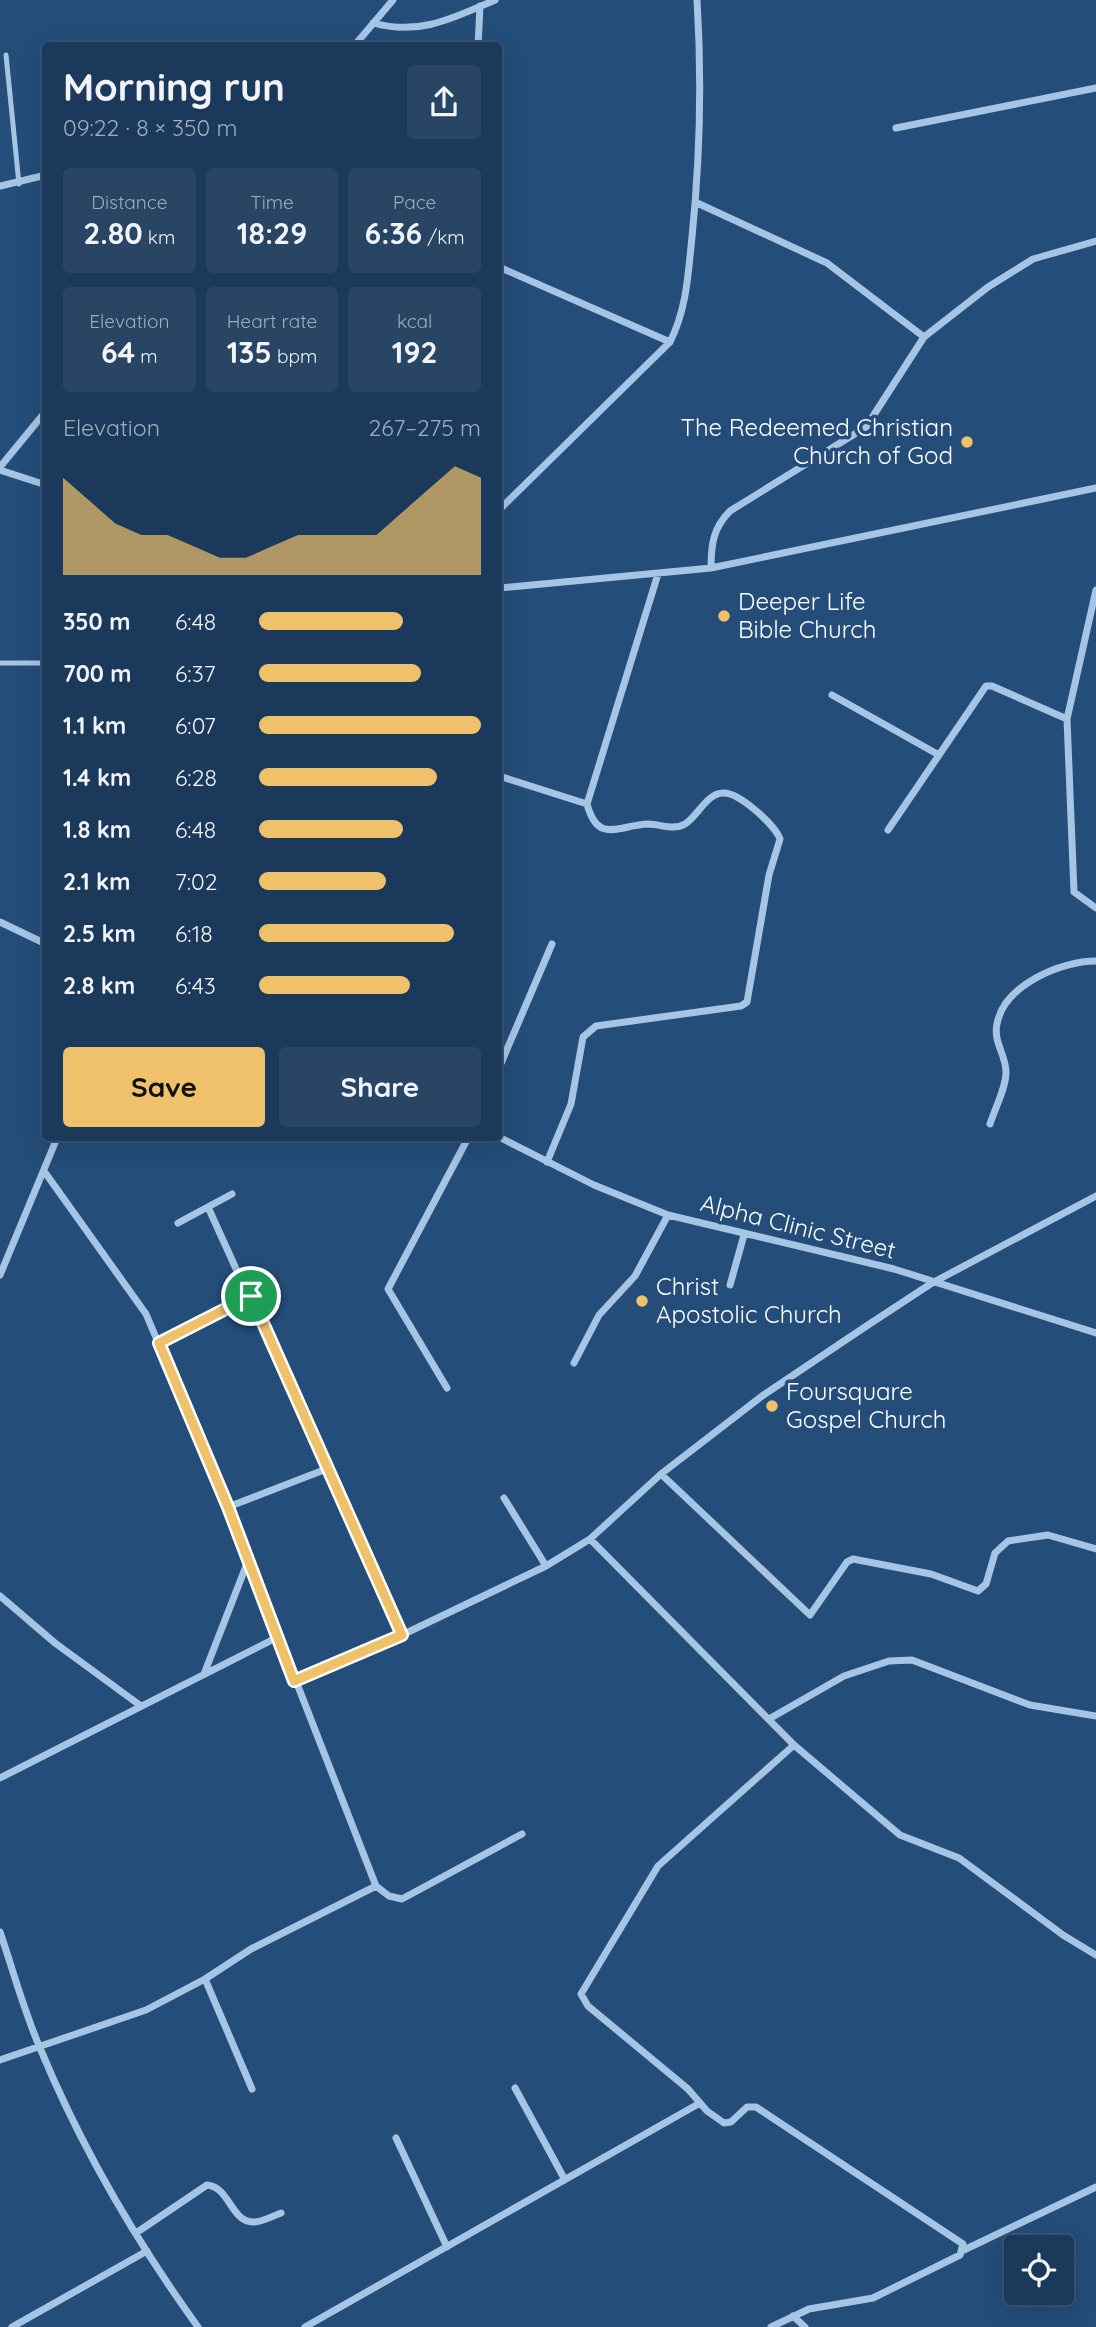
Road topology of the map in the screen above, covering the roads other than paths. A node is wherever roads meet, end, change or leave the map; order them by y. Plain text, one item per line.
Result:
1 (393, 0) edge
2 (495, 0) edge
3 (697, 0) edge
4 (480, 6) junction
5 (373, 23) junction
6 (357, 42) edge
7 (478, 42) edge
8 (6, 55) dead end
9 (1096, 88) edge
10 (896, 128) dead end
11 (42, 176) edge
12 (19, 184) junction
13 (0, 186) edge
14 (695, 202) junction
15 (1096, 241) edge
16 (502, 268) edge
17 (924, 337) junction
18 (670, 342) junction
19 (42, 416) edge
20 (0, 469) edge
21 (42, 484) edge
22 (1096, 488) edge
23 (502, 507) edge
24 (711, 568) junction
25 (658, 574) junction
26 (502, 588) edge
27 (1096, 590) edge
28 (0, 663) edge
29 (42, 663) edge
30 (832, 695) dead end
31 (1068, 719) junction
32 (939, 755) junction
33 (502, 777) edge
34 (587, 804) junction
35 (888, 830) dead end
36 (1096, 908) edge
37 (0, 922) edge
38 (42, 942) edge
39 (552, 944) dead end
40 (1096, 961) edge
41 (502, 1061) edge
42 (990, 1124) dead end
43 (502, 1139) edge
44 (56, 1141) edge
45 (466, 1141) edge
46 (547, 1162) junction
47 (44, 1171) junction
48 (232, 1194) dead end
49 (1096, 1196) edge
50 (208, 1207) junction
51 (667, 1215) junction
52 (178, 1223) dead end
53 (744, 1235) junction
54 (0, 1275) edge
55 (932, 1283) junction
56 (730, 1285) dead end
57 (251, 1296) junction
58 (1096, 1333) edge
59 (159, 1343) junction
60 (574, 1363) dead end
61 (447, 1388) dead end
62 (329, 1468) junction
63 (661, 1474) junction
64 (504, 1498) dead end
65 (228, 1507) junction
66 (590, 1539) junction
67 (1096, 1549) edge
68 (248, 1560) junction
69 (546, 1566) junction
70 (0, 1596) edge
71 (402, 1635) junction
72 (278, 1637) junction
73 (204, 1674) junction
74 (294, 1681) junction
75 (141, 1706) junction
76 (1096, 1716) edge
77 (769, 1719) junction
78 (794, 1745) junction
79 (0, 1778) edge
80 (522, 1835) dead end
81 (376, 1886) junction
82 (0, 1932) edge
83 (1096, 1955) edge
84 (205, 1979) junction
85 (39, 2047) junction
86 (0, 2060) edge
87 (515, 2088) dead end
88 (252, 2089) dead end
89 (700, 2103) junction
90 (396, 2138) dead end
91 (565, 2180) junction
92 (1096, 2187) edge
93 (281, 2213) dead end
94 (136, 2233) junction
95 (447, 2247) junction
96 (964, 2250) junction
97 (147, 2251) junction
98 (793, 2316) junction
99 (12, 2327) edge
100 (198, 2327) edge
101 (305, 2327) edge
102 (771, 2327) edge
103 (804, 2327) edge

1 - 5 street
2 - 4 street
3 - 14 street
4 - 5 street
4 - 7 street
5 - 6 street
8 - 12 lane
9 - 10 street
11 - 12 street
12 - 13 street
14 - 17 street
14 - 18 street
15 - 17 street
16 - 18 street
17 - 24 street
18 - 23 street
19 - 20 street
20 - 21 street
22 - 24 street
24 - 25 street
25 - 26 street
25 - 34 street
27 - 31 street
28 - 29 lane
30 - 32 street
31 - 32 street
31 - 36 street
32 - 35 street
33 - 34 street
34 - 46 street
37 - 38 street
39 - 41 street
40 - 42 street
43 - 46 street, Alpha Clinic Street
44 - 47 street
45 - 61 street
46 - 51 street, Alpha Clinic Street
47 - 54 street
47 - 59 street
48 - 50 street
49 - 55 street
50 - 52 street
50 - 57 street
51 - 53 street, Alpha Clinic Street
51 - 60 street
53 - 55 street, Alpha Clinic Street
53 - 56 street
55 - 58 street, Alpha Clinic Street
55 - 63 street
57 - 59 street
57 - 62 street
59 - 65 street
62 - 65 street
62 - 71 street
63 - 66 street
63 - 67 street
64 - 69 street
65 - 68 street
66 - 69 street
66 - 77 street
68 - 72 street
68 - 73 street
69 - 71 street
70 - 75 street
71 - 74 street
72 - 73 street
72 - 74 street
73 - 75 street
74 - 81 street
75 - 79 street
76 - 77 street
77 - 78 street
78 - 83 street
78 - 89 street
80 - 81 street
81 - 84 street
82 - 85 street
84 - 85 street
84 - 88 street
85 - 86 street
85 - 94 street
87 - 91 street
89 - 91 street
89 - 96 street
90 - 95 street
91 - 95 street
92 - 96 street
93 - 94 street
94 - 97 street
95 - 101 street
96 - 98 street
97 - 99 street
97 - 100 street
98 - 102 street
98 - 103 street

